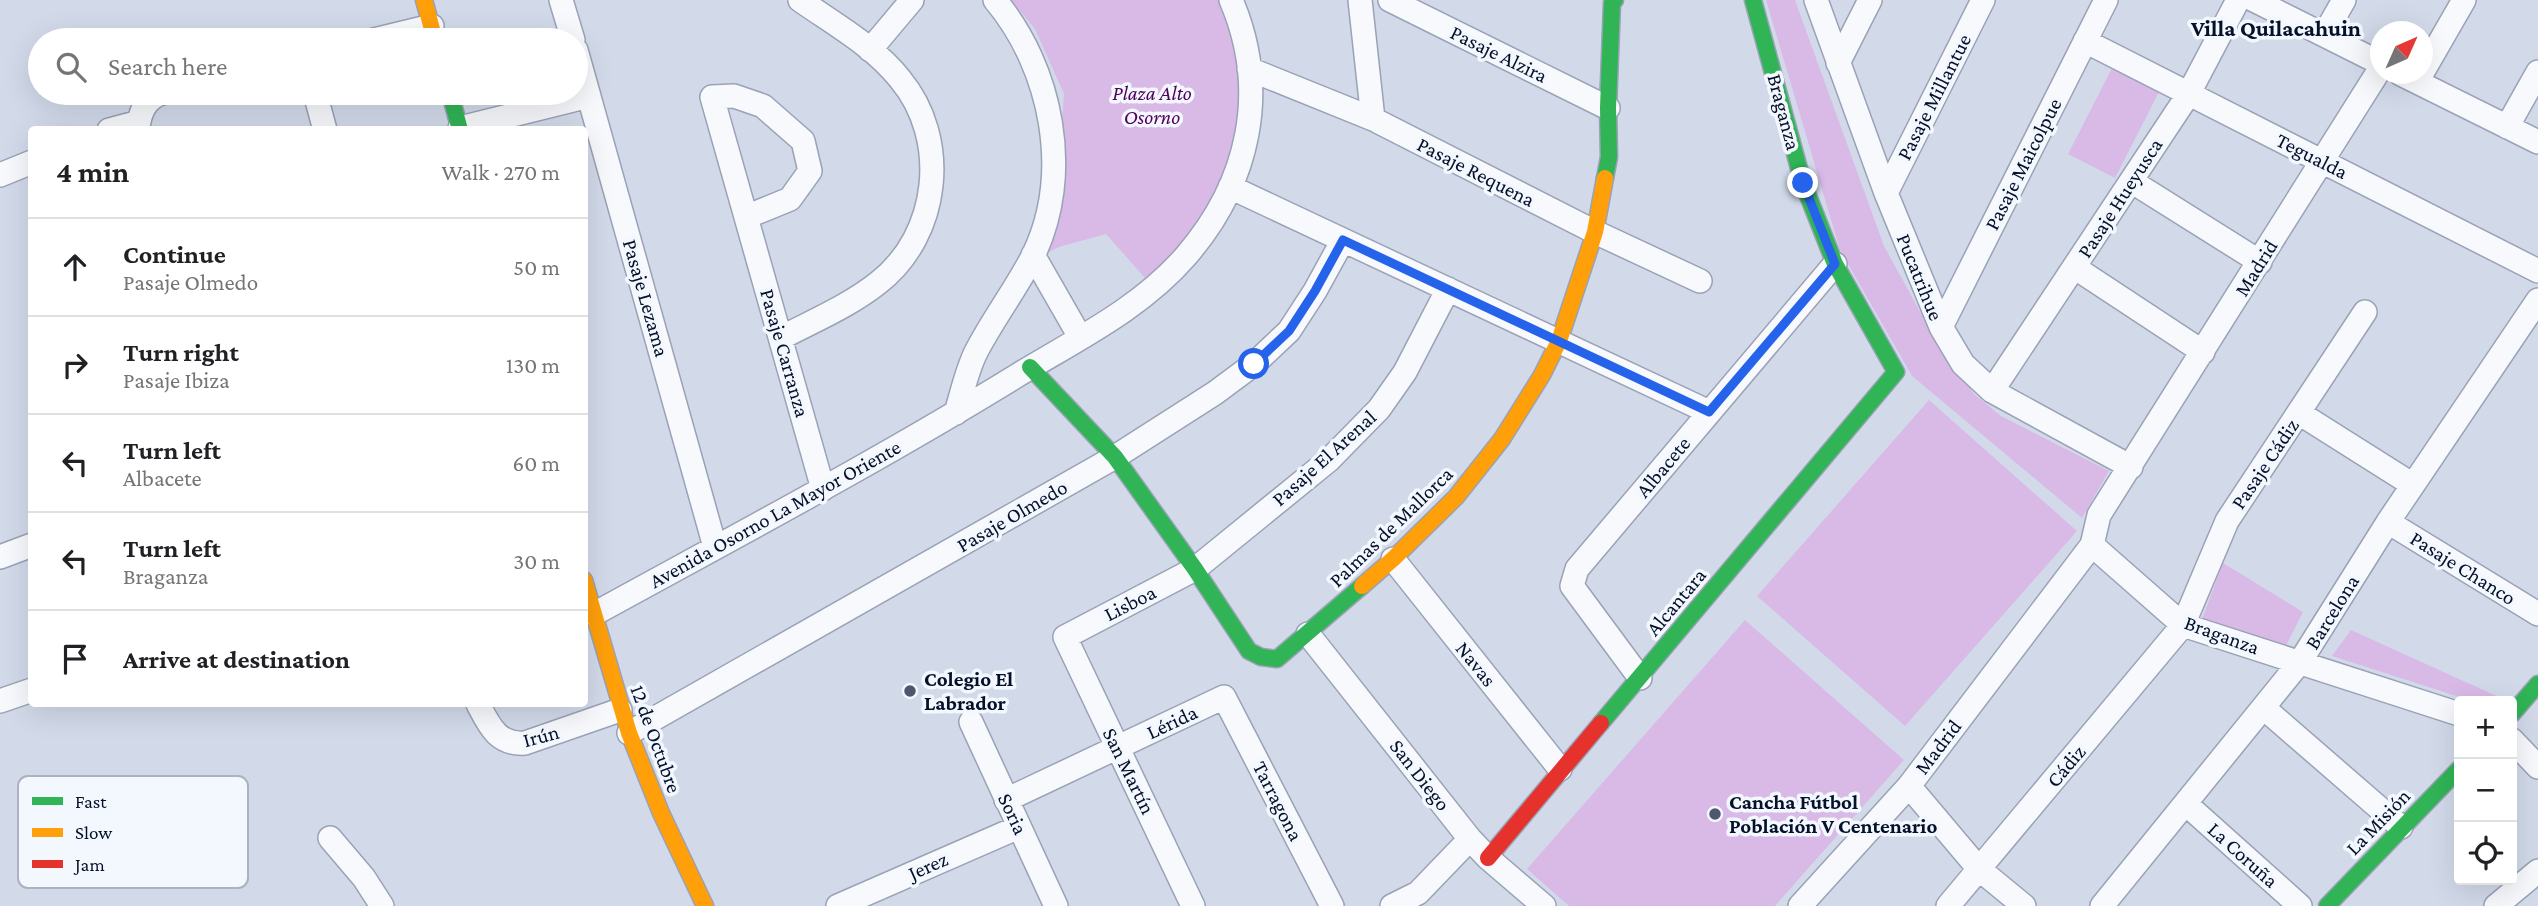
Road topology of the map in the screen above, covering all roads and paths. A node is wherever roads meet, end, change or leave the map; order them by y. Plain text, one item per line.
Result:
1 (424, 0) edge
2 (561, 0) edge
3 (800, 0) edge
4 (912, 0) edge
5 (995, 0) edge
6 (1231, 0) edge
7 (1360, 0) edge
8 (1390, 0) edge
9 (1615, 0) edge
10 (1753, 0) edge
11 (1816, 0) edge
12 (1870, 0) edge
13 (1983, 0) edge
14 (2106, 0) edge
15 (2238, 0) edge
16 (2254, 0) edge
17 (2344, 0) edge
18 (2464, 0) edge
19 (432, 28) edge
20 (569, 28) edge
21 (2324, 35) junction
22 (2085, 41) junction
23 (2433, 49) edge
24 (870, 50) junction
25 (2370, 58) edge
26 (1838, 63) junction
27 (1250, 69) junction
28 (2538, 72) edge
29 (2372, 84) edge
30 (2430, 84) edge
31 (588, 92) edge
32 (2188, 95) junction
33 (589, 96) joint
34 (145, 105) edge
35 (318, 105) edge
36 (453, 105) edge
37 (554, 105) edge
38 (1608, 108) junction
39 (1373, 120) junction
40 (138, 126) edge
41 (324, 126) edge
42 (459, 126) edge
43 (472, 126) edge
44 (2507, 127) junction
45 (2538, 142) edge
46 (2323, 161) junction
47 (28, 164) edge
48 (0, 175) edge
49 (2131, 181) junction
50 (1230, 187) junction
51 (1886, 193) junction
52 (746, 217) junction
53 (1595, 232) junction
54 (1343, 240) junction
55 (1034, 255) junction
56 (2260, 262) junction
57 (1835, 264) junction
58 (2074, 267) junction
59 (2538, 271) edge
60 (1700, 281) dead end
61 (1448, 289) junction
62 (2538, 300) edge
63 (2365, 312) dead end
64 (1941, 327) junction
65 (1080, 337) junction
66 (781, 338) junction
67 (1559, 341) junction
68 (2203, 352) junction
69 (1030, 367) junction
70 (1896, 372) joint
71 (1992, 391) junction
72 (1709, 412) junction
73 (956, 413) junction
74 (2299, 413) junction
75 (1115, 457) junction
76 (2131, 467) junction
77 (2413, 485) junction
78 (823, 489) junction
79 (2388, 522) junction
80 (2092, 545) junction
81 (28, 546) edge
82 (715, 547) junction
83 (0, 557) edge
84 (1393, 559) junction
85 (1195, 569) junction
86 (588, 594) edge
87 (594, 614) junction
88 (2538, 614) edge
89 (2183, 625) junction
90 (1308, 634) junction
91 (1065, 637) joint
92 (2300, 663) junction
93 (1640, 678) junction
94 (2538, 684) edge
95 (28, 691) edge
96 (1224, 697) joint
97 (0, 701) edge
98 (480, 707) edge
99 (2517, 708) edge
100 (2264, 709) junction
101 (620, 710) junction
102 (2454, 712) edge
103 (971, 722) dead end
104 (629, 733) junction
105 (2517, 745) edge
106 (1118, 747) junction
107 (2538, 767) edge
108 (1560, 769) junction
109 (2454, 774) edge
110 (1909, 786) junction
111 (1006, 800) junction
112 (2186, 804) junction
113 (1018, 827) junction
114 (2401, 827) junction
115 (330, 838) dead end
116 (1470, 839) junction
117 (1488, 858) junction
118 (1979, 869) junction
119 (2538, 871) edge
120 (382, 906) edge
121 (705, 906) edge
122 (838, 906) edge
123 (1056, 906) edge
124 (1193, 906) edge
125 (1332, 906) edge
126 (1392, 906) edge
127 (1544, 906) edge
128 (1800, 906) edge
129 (1948, 906) edge
130 (2024, 906) edge
131 (2102, 906) edge
132 (2300, 906) edge
133 (2327, 906) edge
134 (2497, 906) edge

1 - 19 street
2 - 20 street
3 - 24 street
4 - 24 street
5 - 55 street
6 - 27 street, Avenida Osorno La Mayor Oriente
7 - 39 street
8 - 38 street, Pasaje Alzira
9 - 38 street, Palmas de Mallorca
10 - 57 street, Braganza
11 - 26 street, Pucatrihue
12 - 26 street
13 - 51 street, Pasaje Millantue
14 - 22 street, Pasaje Maicolpue
15 - 32 street, Pasaje Hueyusca
16 - 21 street
17 - 21 street
18 - 23 street
21 - 25 street
22 - 32 street, Tegualda
22 - 64 street, Pasaje Maicolpue
24 - 66 street
26 - 51 street, Pucatrihue
27 - 39 street, Pasaje Requena
27 - 50 street, Avenida Osorno La Mayor Oriente
28 - 44 street
29 - 46 street, Madrid
30 - 44 street
31 - 33 street, Pasaje Lezama
32 - 46 street, Tegualda
32 - 49 street, Pasaje Hueyusca
33 - 82 street, Pasaje Lezama
34 - 40 street
35 - 41 street
36 - 42 street
37 - 43 street
38 - 53 street, Palmas de Mallorca
39 - 53 street, Pasaje Requena
44 - 45 street
46 - 56 street, Madrid
46 - 59 street, Tegualda
47 - 48 street
49 - 56 street
49 - 58 street, Pasaje Hueyusca
50 - 54 street
50 - 65 street, Avenida Osorno La Mayor Oriente
51 - 64 street, Pucatrihue
52 - 52 street, Pasaje Carranza
52 - 66 street, Pasaje Carranza
53 - 60 street, Pasaje Requena
53 - 67 street, Palmas de Mallorca
54 - 61 street
54 - 75 street, Pasaje Olmedo
55 - 65 street
55 - 73 street
56 - 68 street, Madrid
57 - 70 street, Braganza
57 - 72 street, Albacete
58 - 68 street
58 - 71 street, Pasaje Hueyusca
61 - 67 street
61 - 85 street, Pasaje El Arenal
62 - 77 street, Barcelona
63 - 74 street, Pasaje Cádiz
64 - 71 street, Pucatrihue
65 - 69 street, Avenida Osorno La Mayor Oriente
66 - 78 street, Pasaje Carranza
67 - 72 street
67 - 84 street, Palmas de Mallorca
68 - 76 street, Madrid
69 - 73 street, Avenida Osorno La Mayor Oriente
69 - 75 street, Palmas de Mallorca
70 - 93 street, Alcantara
71 - 76 street, Pucatrihue
72 - 93 street, Albacete
73 - 78 street, Avenida Osorno La Mayor Oriente
74 - 77 street
74 - 89 street, Pasaje Cádiz
75 - 85 street, Palmas de Mallorca
75 - 104 street, Pasaje Olmedo
76 - 80 street
77 - 79 street, Barcelona
78 - 82 street, Avenida Osorno La Mayor Oriente
79 - 88 street, Pasaje Chanco
79 - 92 street, Barcelona
80 - 89 street, Braganza
80 - 110 street, Madrid
81 - 83 street
82 - 87 street, Avenida Osorno La Mayor Oriente
84 - 90 street, Palmas de Mallorca
84 - 108 street, Navas
85 - 90 street, Palmas de Mallorca
85 - 91 street, Lisboa
86 - 87 street, 12 de Octubre
87 - 101 street, 12 de Octubre
89 - 92 street, Braganza
89 - 118 street, Cádiz
90 - 116 street, San Diego
91 - 106 street, San Martín
92 - 100 street, Barcelona
92 - 102 street, Braganza
93 - 108 street, Alcantara
94 - 99 street
95 - 97 street
96 - 106 street, Lérida
96 - 125 street, Tarragona
98 - 101 street, Irún
100 - 112 street, Barcelona
100 - 114 street
101 - 104 street, 12 de Octubre
103 - 111 street, Soria
104 - 121 street, 12 de Octubre
105 - 107 street
106 - 111 street, Lérida
106 - 124 street, San Martín
108 - 117 street, Alcantara
109 - 114 street, La Misión
110 - 118 street
110 - 128 street, Madrid
111 - 113 street, Soria
112 - 131 street, Barcelona
112 - 132 street, La Coruña
113 - 122 street, Jerez
113 - 123 street, Soria
114 - 133 street, La Misión
115 - 120 street
116 - 117 street, San Diego
116 - 126 street
117 - 127 street, San Diego
118 - 129 street, Cádiz
118 - 130 street
119 - 134 street

